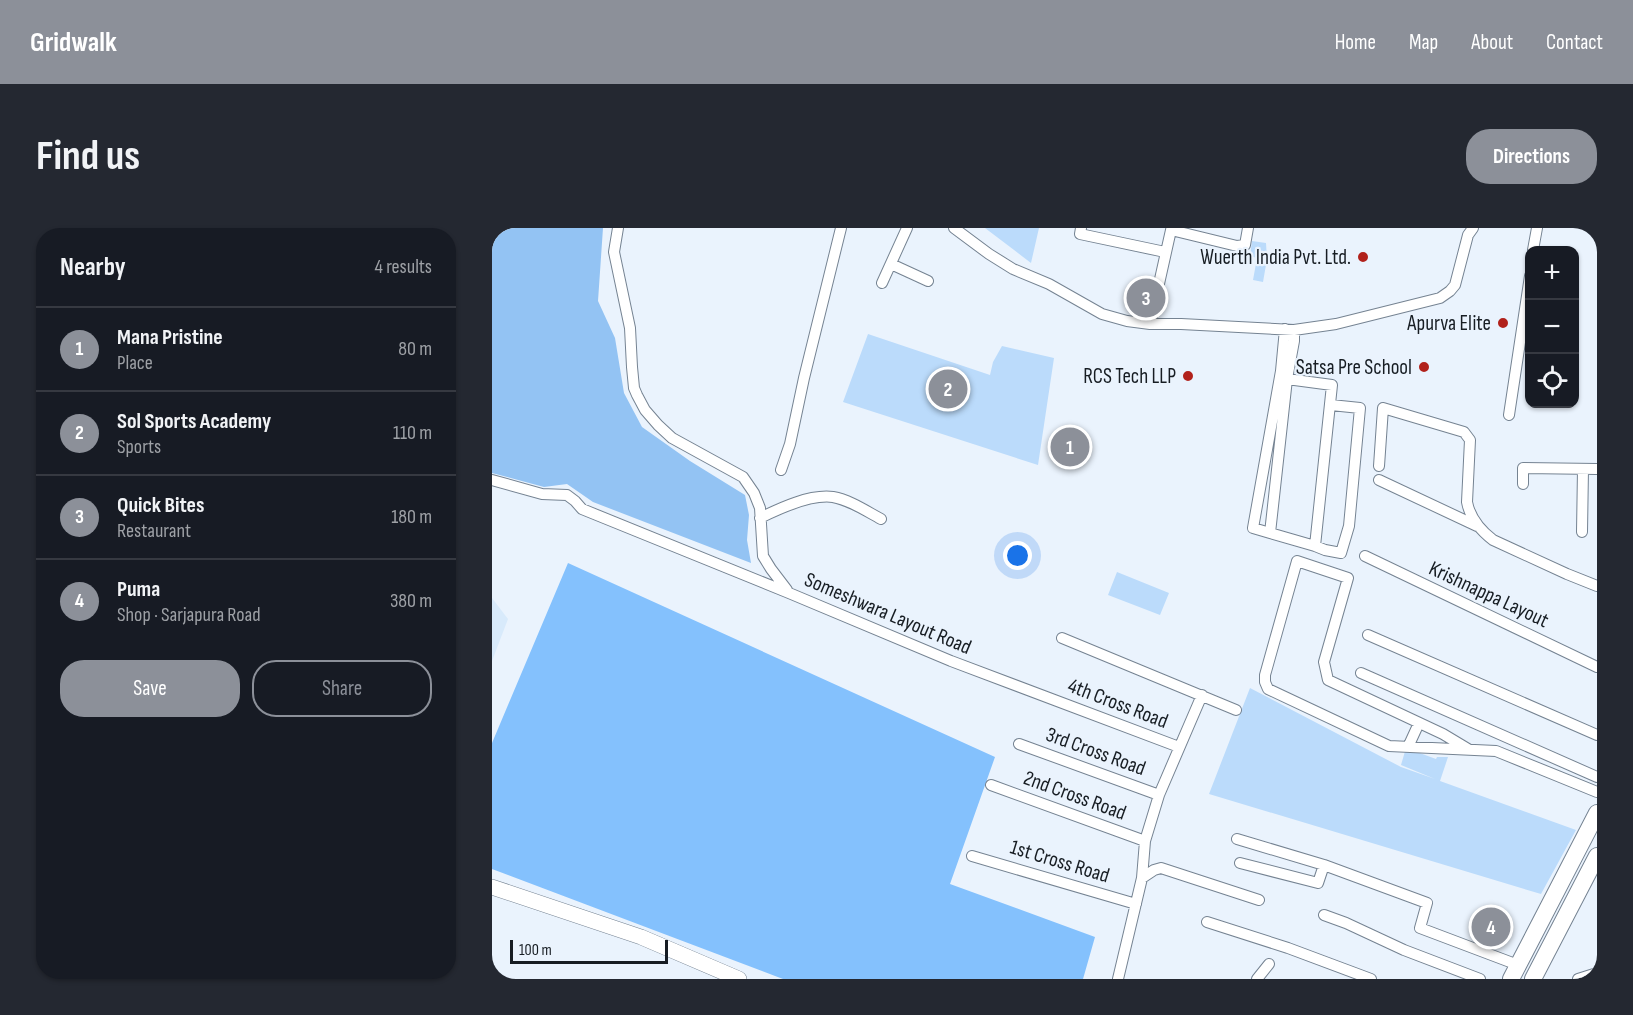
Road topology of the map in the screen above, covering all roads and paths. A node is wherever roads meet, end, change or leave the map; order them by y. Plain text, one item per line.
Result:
1 (618, 228) edge
2 (841, 228) edge
3 (907, 228) edge
4 (954, 228) edge
5 (1081, 228) edge
6 (1248, 228) edge
7 (1473, 228) edge
8 (1537, 228) edge
9 (1187, 231) edge
10 (1534, 246) edge
11 (1165, 252) junction
12 (891, 264) junction
13 (928, 282) dead end
14 (882, 283) dead end
15 (1526, 300) edge
16 (1150, 324) junction
17 (1290, 330) junction
18 (1285, 374) junction
19 (1331, 405) junction
20 (1509, 415) dead end
21 (1379, 466) dead end
22 (1583, 469) junction
23 (1597, 469) edge
24 (781, 470) dead end
25 (492, 480) edge
26 (1379, 480) dead end
27 (1522, 484) dead end
28 (760, 518) junction
29 (881, 519) dead end
30 (1480, 528) junction
31 (1582, 532) dead end
32 (1270, 533) junction
33 (1316, 546) junction
34 (1365, 556) dead end
35 (1597, 586) edge
36 (789, 593) junction
37 (1368, 634) dead end
38 (1062, 638) dead end
39 (1597, 667) edge
40 (1361, 673) dead end
41 (1202, 695) junction
42 (1042, 696) joint
43 (1236, 710) dead end
44 (1419, 723) junction
45 (1597, 735) edge
46 (1019, 744) dead end
47 (1179, 747) junction
48 (1408, 747) junction
49 (1468, 749) junction
50 (1597, 777) edge
51 (991, 785) dead end
52 (1597, 792) edge
53 (1159, 795) junction
54 (1597, 813) edge
55 (1237, 838) dead end
56 (1145, 842) junction
57 (972, 856) dead end
58 (1597, 856) edge
59 (1240, 863) dead end
60 (1324, 865) junction
61 (1142, 878) junction
62 (492, 887) edge
63 (1259, 900) dead end
64 (1136, 904) junction
65 (1324, 915) dead end
66 (1207, 922) dead end
67 (1269, 964) dead end
68 (1514, 972) edge
69 (1597, 973) edge
70 (1536, 978) edge
71 (739, 979) edge
72 (1118, 979) edge
73 (1257, 979) edge
74 (1371, 979) edge
75 (1480, 979) edge
76 (1578, 979) edge

1 - 28 street, Someshwara Layout Road
2 - 24 street
3 - 12 street
4 - 16 street
5 - 11 street
6 - 9 street
7 - 17 street
8 - 10 street
9 - 11 street
11 - 16 street
12 - 13 street
12 - 14 street
15 - 20 street
16 - 17 street
17 - 18 street
18 - 19 street
18 - 32 street
18 - 32 street
19 - 33 street
19 - 33 street
21 - 30 street
22 - 23 street
22 - 27 street
22 - 31 street
25 - 36 street
26 - 30 street
28 - 29 street
28 - 36 street, Someshwara Layout Road
30 - 35 street
32 - 33 street
34 - 39 street, Krishnappa Layout
36 - 42 street, Someshwara Layout Road
37 - 45 street
38 - 41 street
40 - 50 street
41 - 43 street
41 - 47 street
42 - 47 street, 4th Cross Road
44 - 48 street
44 - 48 street
44 - 49 street
46 - 53 street, 3rd Cross Road
47 - 53 street
48 - 49 street
49 - 52 street
51 - 56 street, 2nd Cross Road
53 - 56 street
54 - 68 main road
55 - 60 street
56 - 61 street
57 - 64 street, 1st Cross Road
58 - 70 main road
59 - 60 street
60 - 68 street
61 - 63 street
61 - 64 street
62 - 71 main road
64 - 72 street
65 - 75 street
66 - 74 street
67 - 73 street
69 - 76 street

